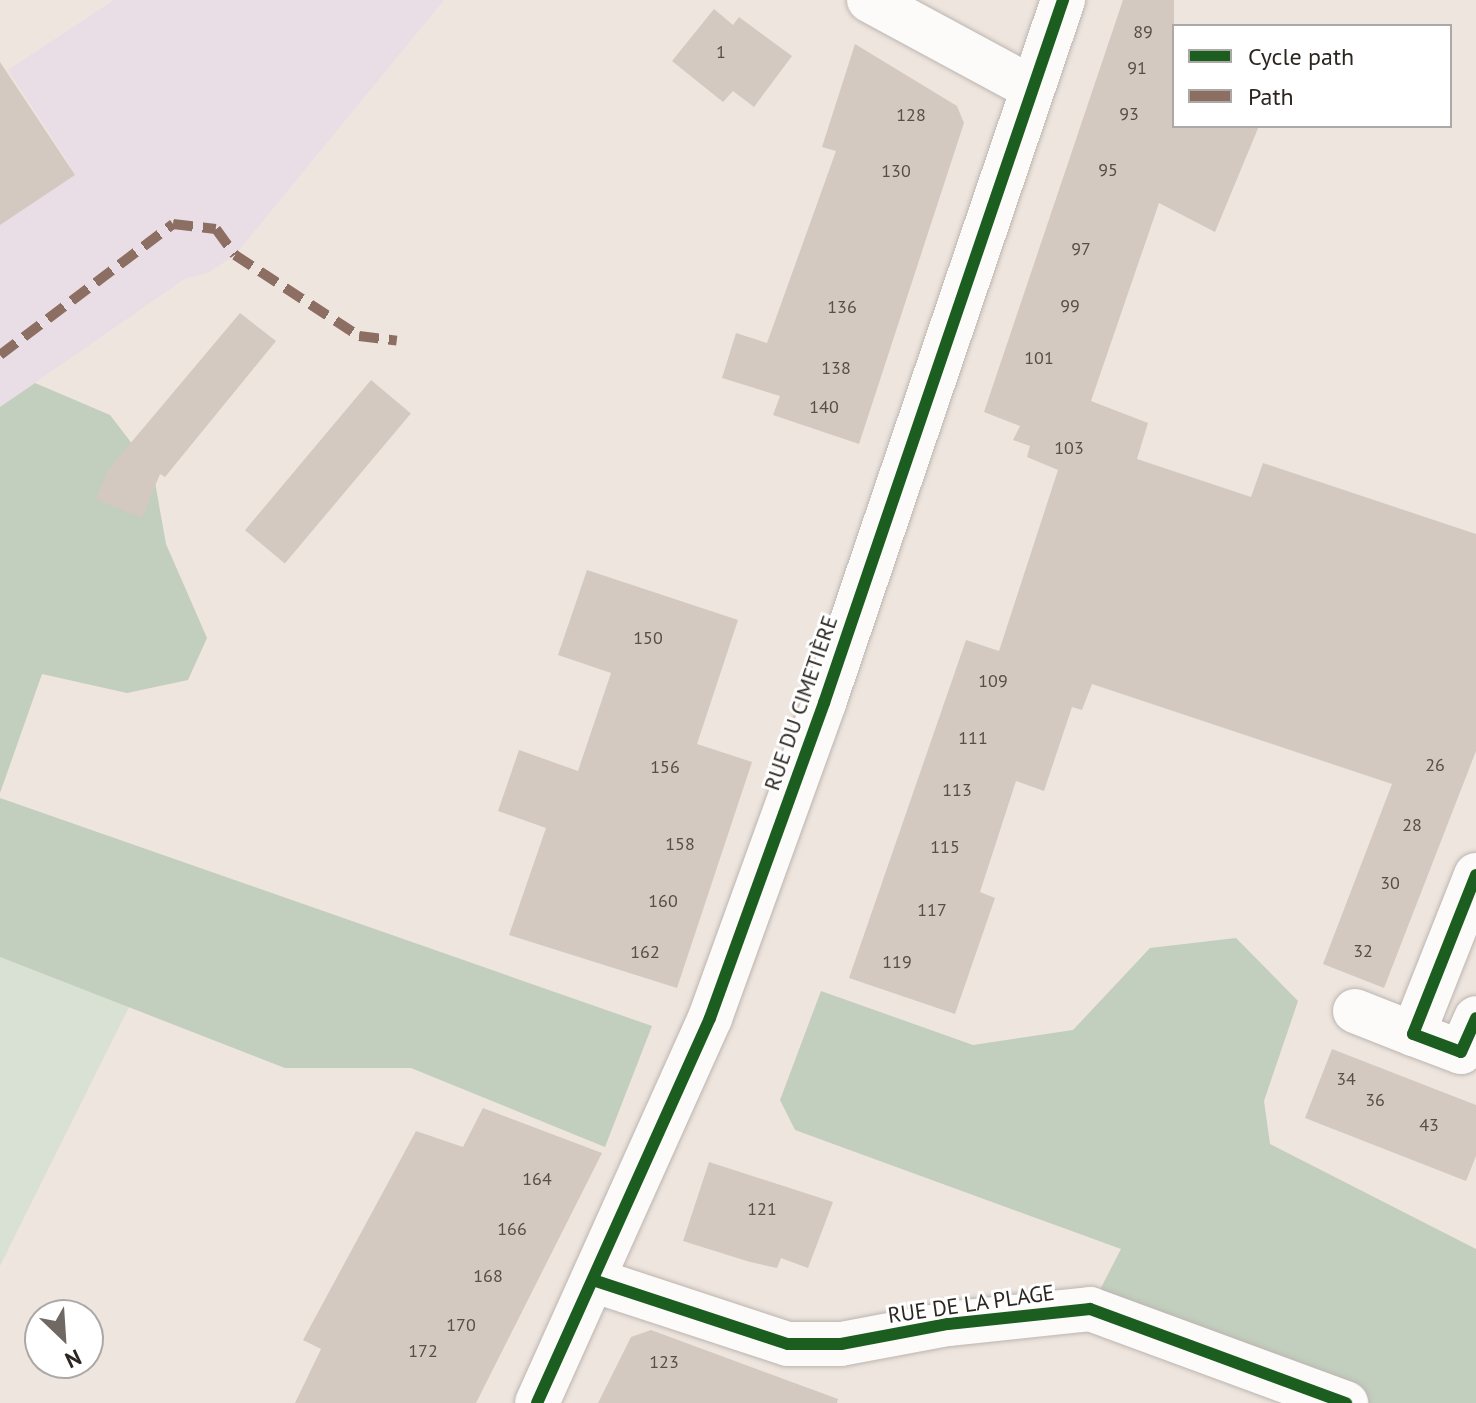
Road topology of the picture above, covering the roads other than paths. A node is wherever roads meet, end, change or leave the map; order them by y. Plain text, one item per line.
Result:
1 (869, 0) edge
2 (1063, 0) edge
3 (1032, 88) junction
4 (1476, 875) edge
5 (1355, 1011) dead end
6 (1413, 1034) junction
7 (1471, 1043) edge
8 (596, 1281) junction
9 (537, 1403) edge
10 (1346, 1403) edge

1 - 3 street
2 - 3 street, RUE DU CIMETIÈRE
3 - 8 street, RUE DU CIMETIÈRE
4 - 6 street
5 - 6 street
6 - 7 street
8 - 9 street, RUE DU CIMETIÈRE
8 - 10 street, RUE DE LA PLAGE

